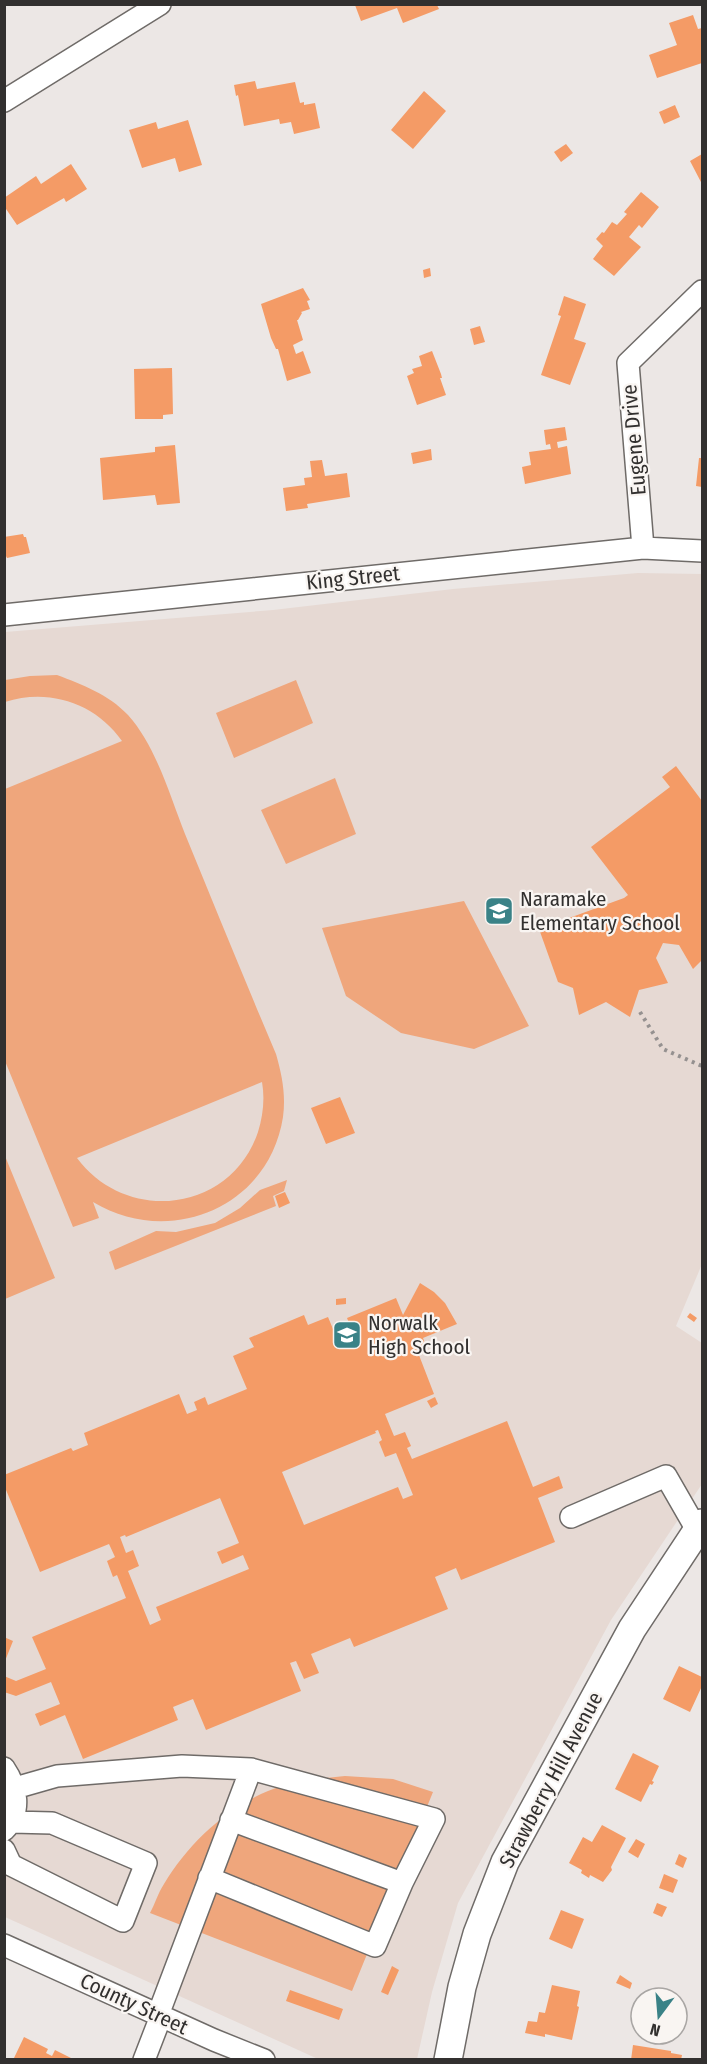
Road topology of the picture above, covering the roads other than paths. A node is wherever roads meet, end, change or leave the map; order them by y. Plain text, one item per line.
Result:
1 (160, 4) edge
2 (4, 101) edge
3 (702, 291) edge
4 (643, 548) junction
5 (702, 550) edge
6 (4, 615) edge
7 (571, 1517) dead end
8 (700, 1526) edge
9 (4, 1768) edge
10 (251, 1769) junction
11 (15, 1788) junction
12 (231, 1820) junction
13 (8, 1826) edge
14 (4, 1850) edge
15 (209, 1878) junction
16 (402, 1883) junction
17 (4, 1945) edge
18 (160, 2016) junction
19 (144, 2060) edge
20 (264, 2060) edge
21 (448, 2060) edge

1 - 2 street
3 - 4 street, Eugene Drive
4 - 5 street, King Street
4 - 6 street, King Street
7 - 8 street
8 - 21 main road, Strawberry Hill Avenue
9 - 11 street
10 - 11 street
10 - 12 street
10 - 16 street
11 - 13 street
12 - 15 street
12 - 16 street
13 - 14 street
15 - 16 street
15 - 18 street
17 - 18 street, County Street
18 - 19 street
18 - 20 street, County Street

